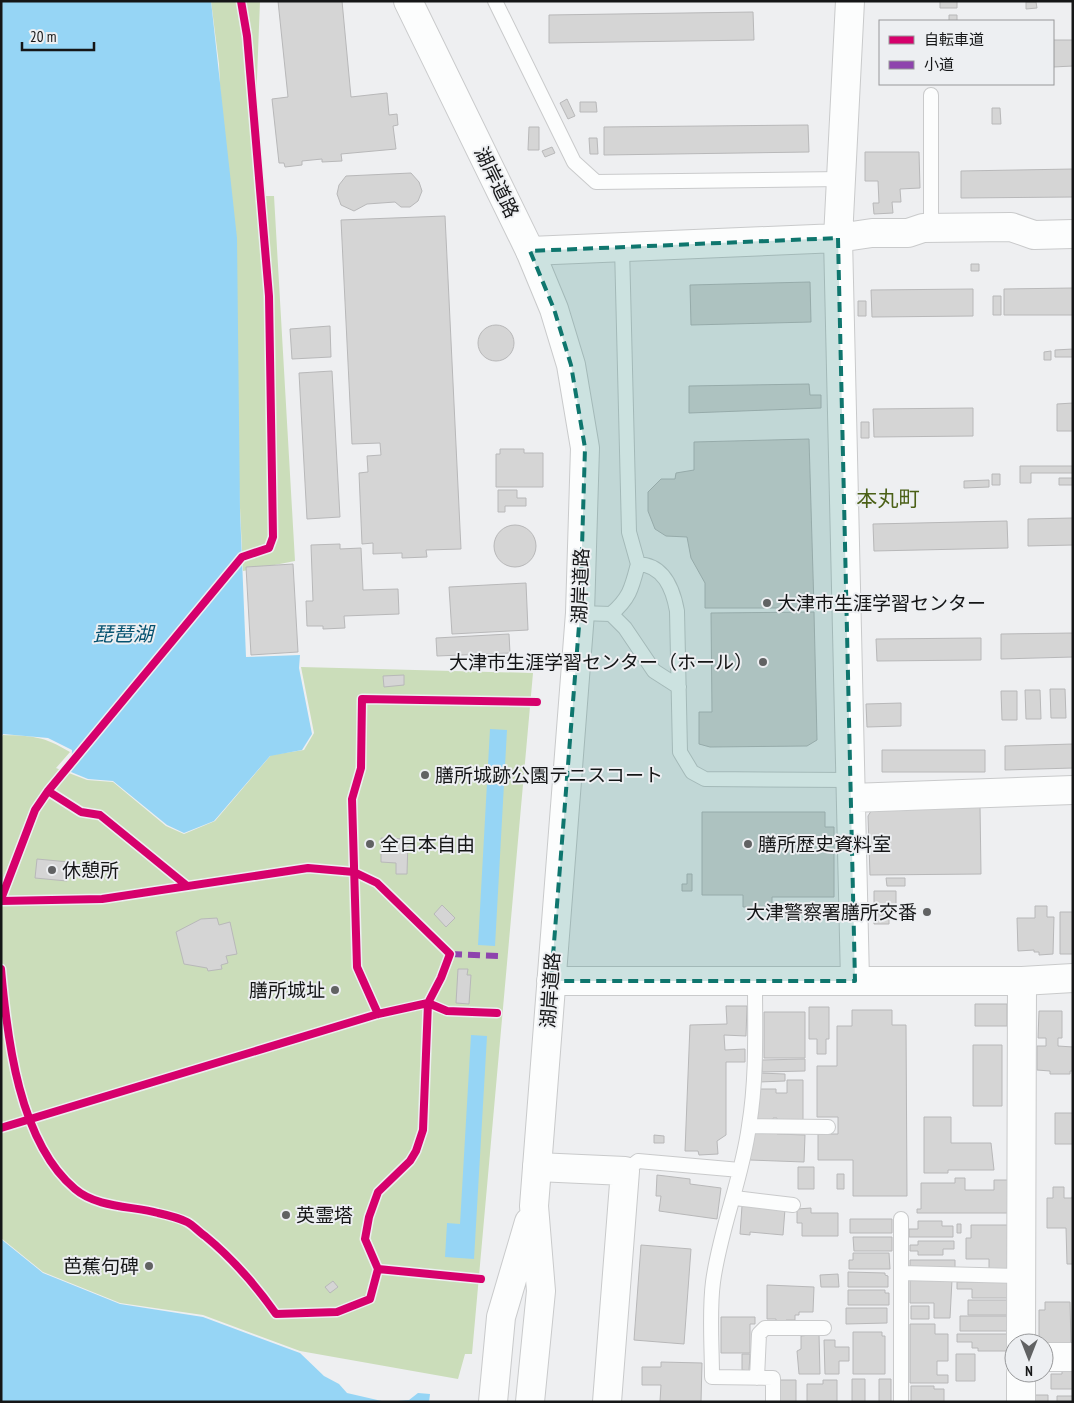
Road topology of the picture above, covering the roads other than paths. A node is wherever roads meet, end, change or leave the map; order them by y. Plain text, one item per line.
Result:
1 (408, 1) edge
2 (495, 1) edge
3 (850, 1) edge
4 (931, 96) dead end
5 (841, 179) junction
6 (931, 228) junction
7 (1073, 234) edge
8 (838, 238) junction
9 (1073, 246) edge
10 (622, 247) junction
11 (530, 251) junction
12 (638, 564) junction
13 (580, 613) junction
14 (611, 614) junction
15 (679, 687) junction
16 (850, 789) junction
17 (1073, 790) edge
18 (1073, 978) edge
19 (551, 981) junction
20 (756, 981) junction
21 (855, 981) junction
22 (1022, 981) junction
23 (750, 1126) junction
24 (828, 1127) dead end
25 (537, 1167) junction
26 (740, 1170) junction
27 (625, 1171) junction
28 (734, 1198) junction
29 (793, 1205) dead end
30 (534, 1206) junction
31 (901, 1219) dead end
32 (901, 1273) junction
33 (1021, 1276) junction
34 (824, 1328) dead end
35 (1021, 1333) edge
36 (1054, 1357) edge
37 (1073, 1357) edge
38 (757, 1378) junction
39 (1021, 1383) edge
40 (493, 1402) edge
41 (530, 1402) edge
42 (607, 1402) edge
43 (773, 1402) edge
44 (901, 1402) edge
45 (1020, 1402) edge

1 - 11 street, 湖岸道路
2 - 5 lane
3 - 5 street
4 - 6 lane
5 - 8 street
6 - 7 street
6 - 8 street
8 - 9 street
8 - 10 street
8 - 16 street
10 - 11 street
10 - 12 lane
11 - 13 street, 湖岸道路
12 - 14 lane
12 - 15 lane
13 - 14 lane
13 - 19 street, 湖岸道路
14 - 15 lane
15 - 16 lane
16 - 17 street
16 - 21 street
18 - 22 street
19 - 20 street
19 - 25 street, 湖岸道路
20 - 21 street
20 - 23 lane
21 - 22 street
22 - 33 street
23 - 24 lane
23 - 26 lane
25 - 27 street
25 - 30 street, 湖岸道路
26 - 27 lane
26 - 28 lane
27 - 42 street
28 - 29 lane
28 - 38 lane
30 - 40 street, 湖岸道路
30 - 41 street, 湖岸道路
31 - 32 lane
32 - 33 lane
32 - 44 lane
33 - 35 street
34 - 38 lane
36 - 37 street
38 - 43 lane
39 - 45 street

